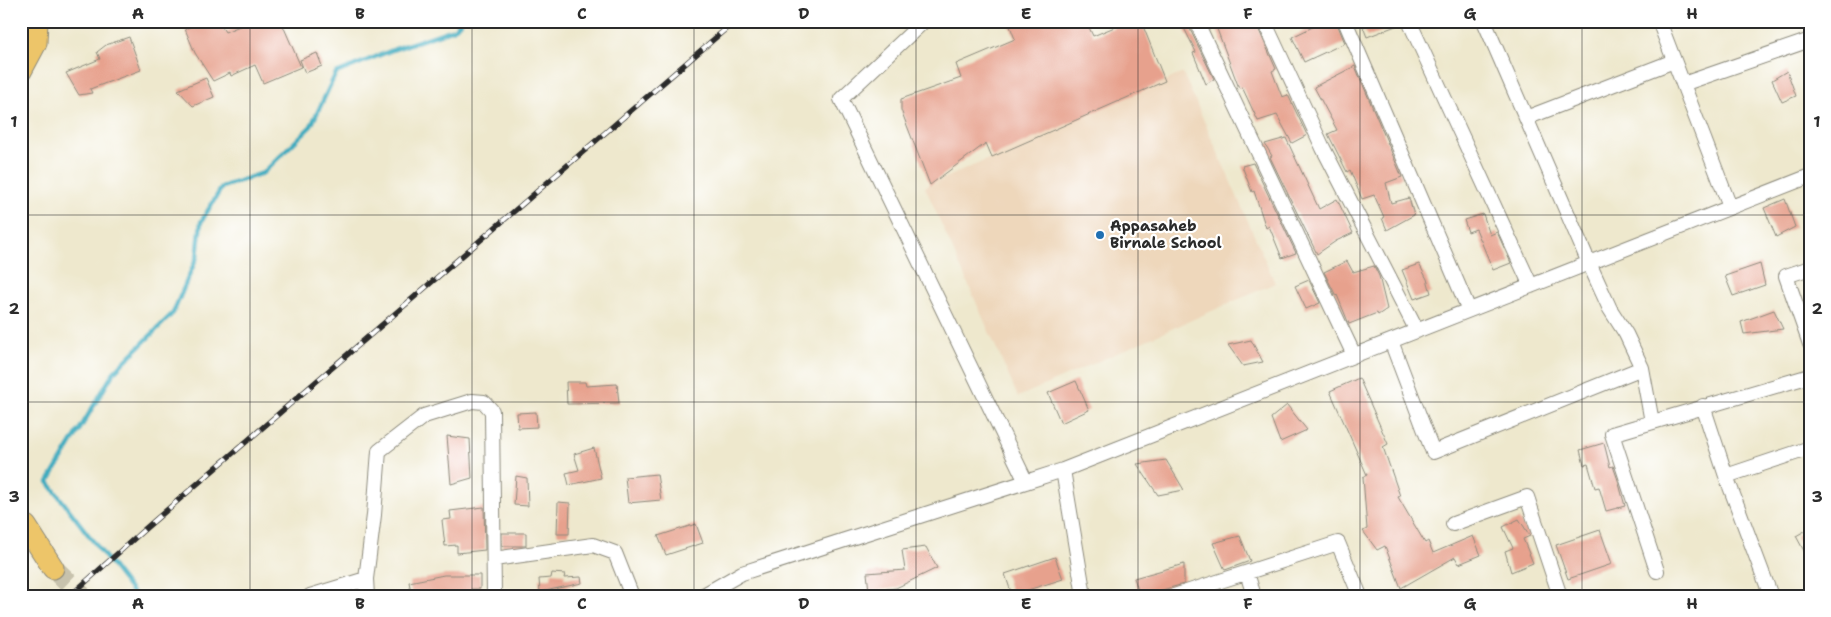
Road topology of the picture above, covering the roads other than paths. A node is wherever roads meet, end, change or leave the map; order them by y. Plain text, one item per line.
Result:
1 (36, 21) edge
2 (924, 21) edge
3 (1196, 21) edge
4 (1264, 21) edge
5 (1345, 21) edge
6 (1409, 21) edge
7 (1484, 21) edge
8 (1660, 21) edge
9 (1810, 40) edge
10 (1674, 61) junction
11 (21, 70) edge
12 (1683, 84) junction
13 (1526, 118) junction
14 (1810, 176) edge
15 (1730, 207) junction
16 (1589, 263) junction
17 (1810, 268) edge
18 (1531, 286) junction
19 (1469, 310) junction
20 (1417, 331) junction
21 (1392, 341) junction
22 (1810, 344) edge
23 (1354, 355) junction
24 (1642, 368) junction
25 (1810, 376) edge
26 (1703, 406) junction
27 (1652, 422) junction
28 (1810, 448) edge
29 (1063, 470) junction
30 (1726, 476) junction
31 (1026, 482) junction
32 (23, 524) edge
33 (1453, 524) dead end
34 (494, 559) junction
35 (53, 568) tunnel mouth
36 (1657, 571) dead end
37 (1247, 573) junction
38 (366, 579) junction
39 (310, 596) edge
40 (367, 596) edge
41 (494, 596) edge
42 (632, 596) edge
43 (702, 596) edge
44 (1084, 596) edge
45 (1174, 596) edge
46 (1254, 596) edge
47 (1360, 596) edge
48 (1560, 596) edge
49 (1771, 596) edge

1 - 11 main road
2 - 31 street
3 - 23 street
4 - 20 street
5 - 19 street
6 - 18 street
7 - 13 street
8 - 10 street
9 - 12 street
10 - 12 street
10 - 13 street
12 - 15 street
13 - 16 street
14 - 15 street
15 - 16 street
16 - 18 street
16 - 24 street
17 - 22 street
18 - 19 street
19 - 20 street
20 - 21 street
21 - 23 street
21 - 24 street
23 - 29 street
24 - 27 street
25 - 26 street
26 - 27 street
26 - 30 street
27 - 36 street
28 - 30 street
29 - 31 street
29 - 44 street
30 - 49 street
31 - 43 street
32 - 35 main road
33 - 48 street
34 - 38 street
34 - 41 street
34 - 42 street
37 - 45 street
37 - 46 street
37 - 47 street
38 - 39 street
38 - 40 street

